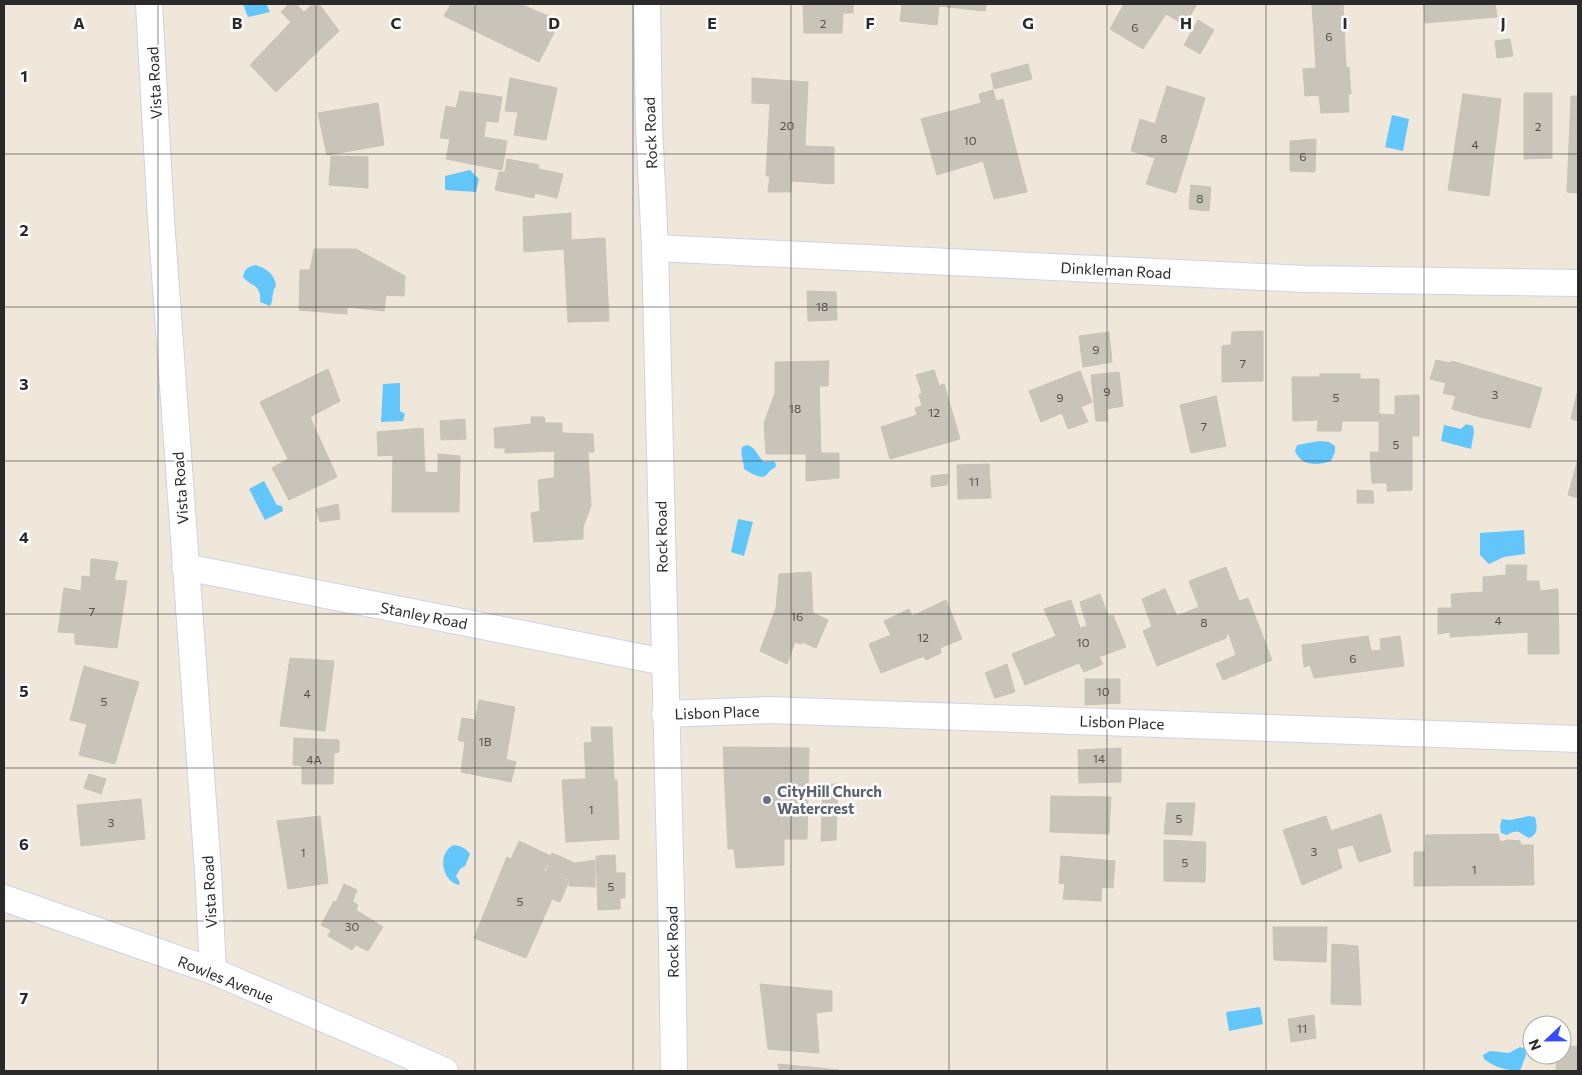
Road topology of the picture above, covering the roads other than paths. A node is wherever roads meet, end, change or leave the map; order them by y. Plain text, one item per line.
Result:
1 (149, 4) edge
2 (647, 4) edge
3 (655, 248) junction
4 (1578, 283) edge
5 (185, 567) junction
6 (664, 662) junction
7 (665, 714) junction
8 (1578, 739) edge
9 (4, 898) edge
10 (213, 971) junction
11 (444, 1071) edge
12 (674, 1071) edge

1 - 5 street, Vista Road
2 - 3 street, Rock Road
3 - 4 street, Dinkleman Road
3 - 6 street, Rock Road
5 - 6 street, Stanley Road
5 - 10 street, Vista Road
6 - 7 street, Rock Road
7 - 8 street, Lisbon Place
7 - 12 street, Rock Road
9 - 10 street, Rowles Avenue
10 - 11 street, Rowles Avenue

